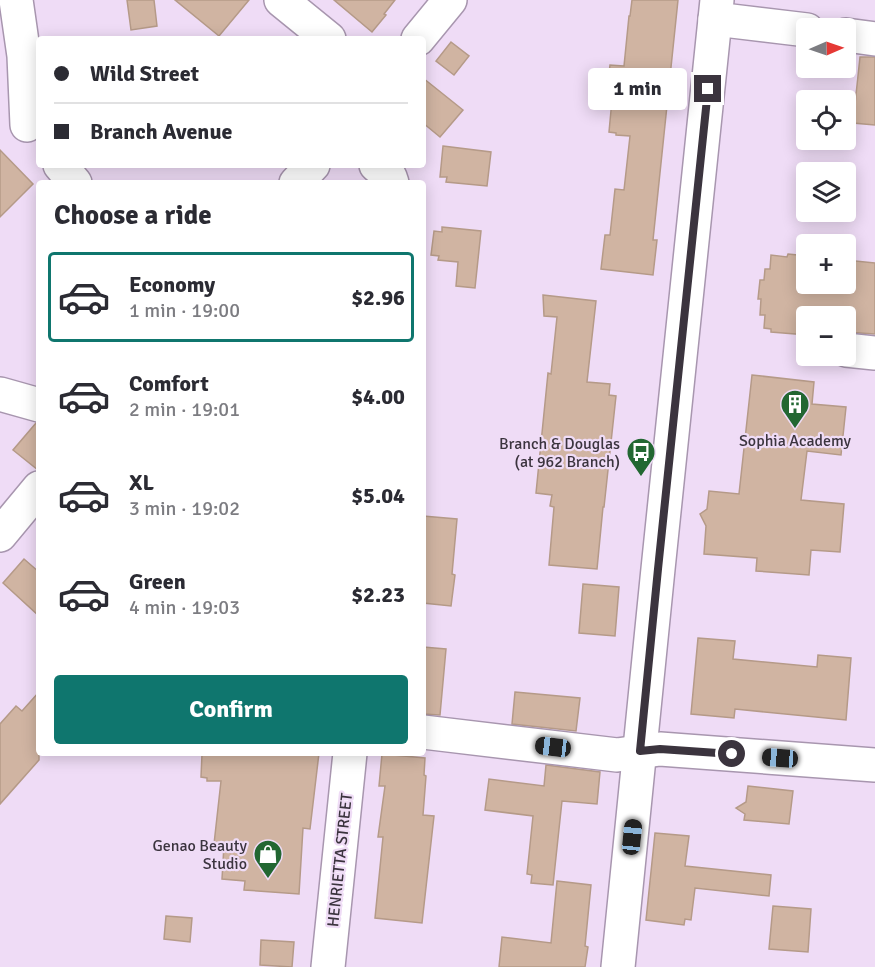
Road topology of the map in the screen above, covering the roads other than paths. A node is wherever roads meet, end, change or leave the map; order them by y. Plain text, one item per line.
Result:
1 (16, 0) edge
2 (281, 0) edge
3 (450, 0) edge
4 (716, 10) edge
5 (796, 28) edge
6 (325, 36) edge
7 (420, 36) edge
8 (856, 36) edge
9 (875, 39) edge
10 (22, 125) edge
11 (62, 168) edge
12 (310, 168) edge
13 (380, 168) edge
14 (72, 180) edge
15 (299, 180) edge
16 (391, 180) edge
17 (856, 351) edge
18 (875, 353) edge
19 (0, 394) edge
20 (36, 404) edge
21 (36, 492) edge
22 (0, 535) edge
23 (426, 732) edge
24 (640, 751) junction
25 (350, 756) edge
26 (875, 765) edge
27 (328, 967) edge
28 (618, 967) edge

1 - 10 main road
2 - 6 main road
3 - 7 main road
4 - 5 main road
4 - 24 main road
8 - 9 main road
11 - 14 main road
12 - 15 main road
13 - 16 main road
17 - 18 main road
19 - 20 main road
21 - 22 main road
23 - 24 main road
24 - 26 main road
24 - 28 main road
25 - 27 main road, HENRIETTA STREET

